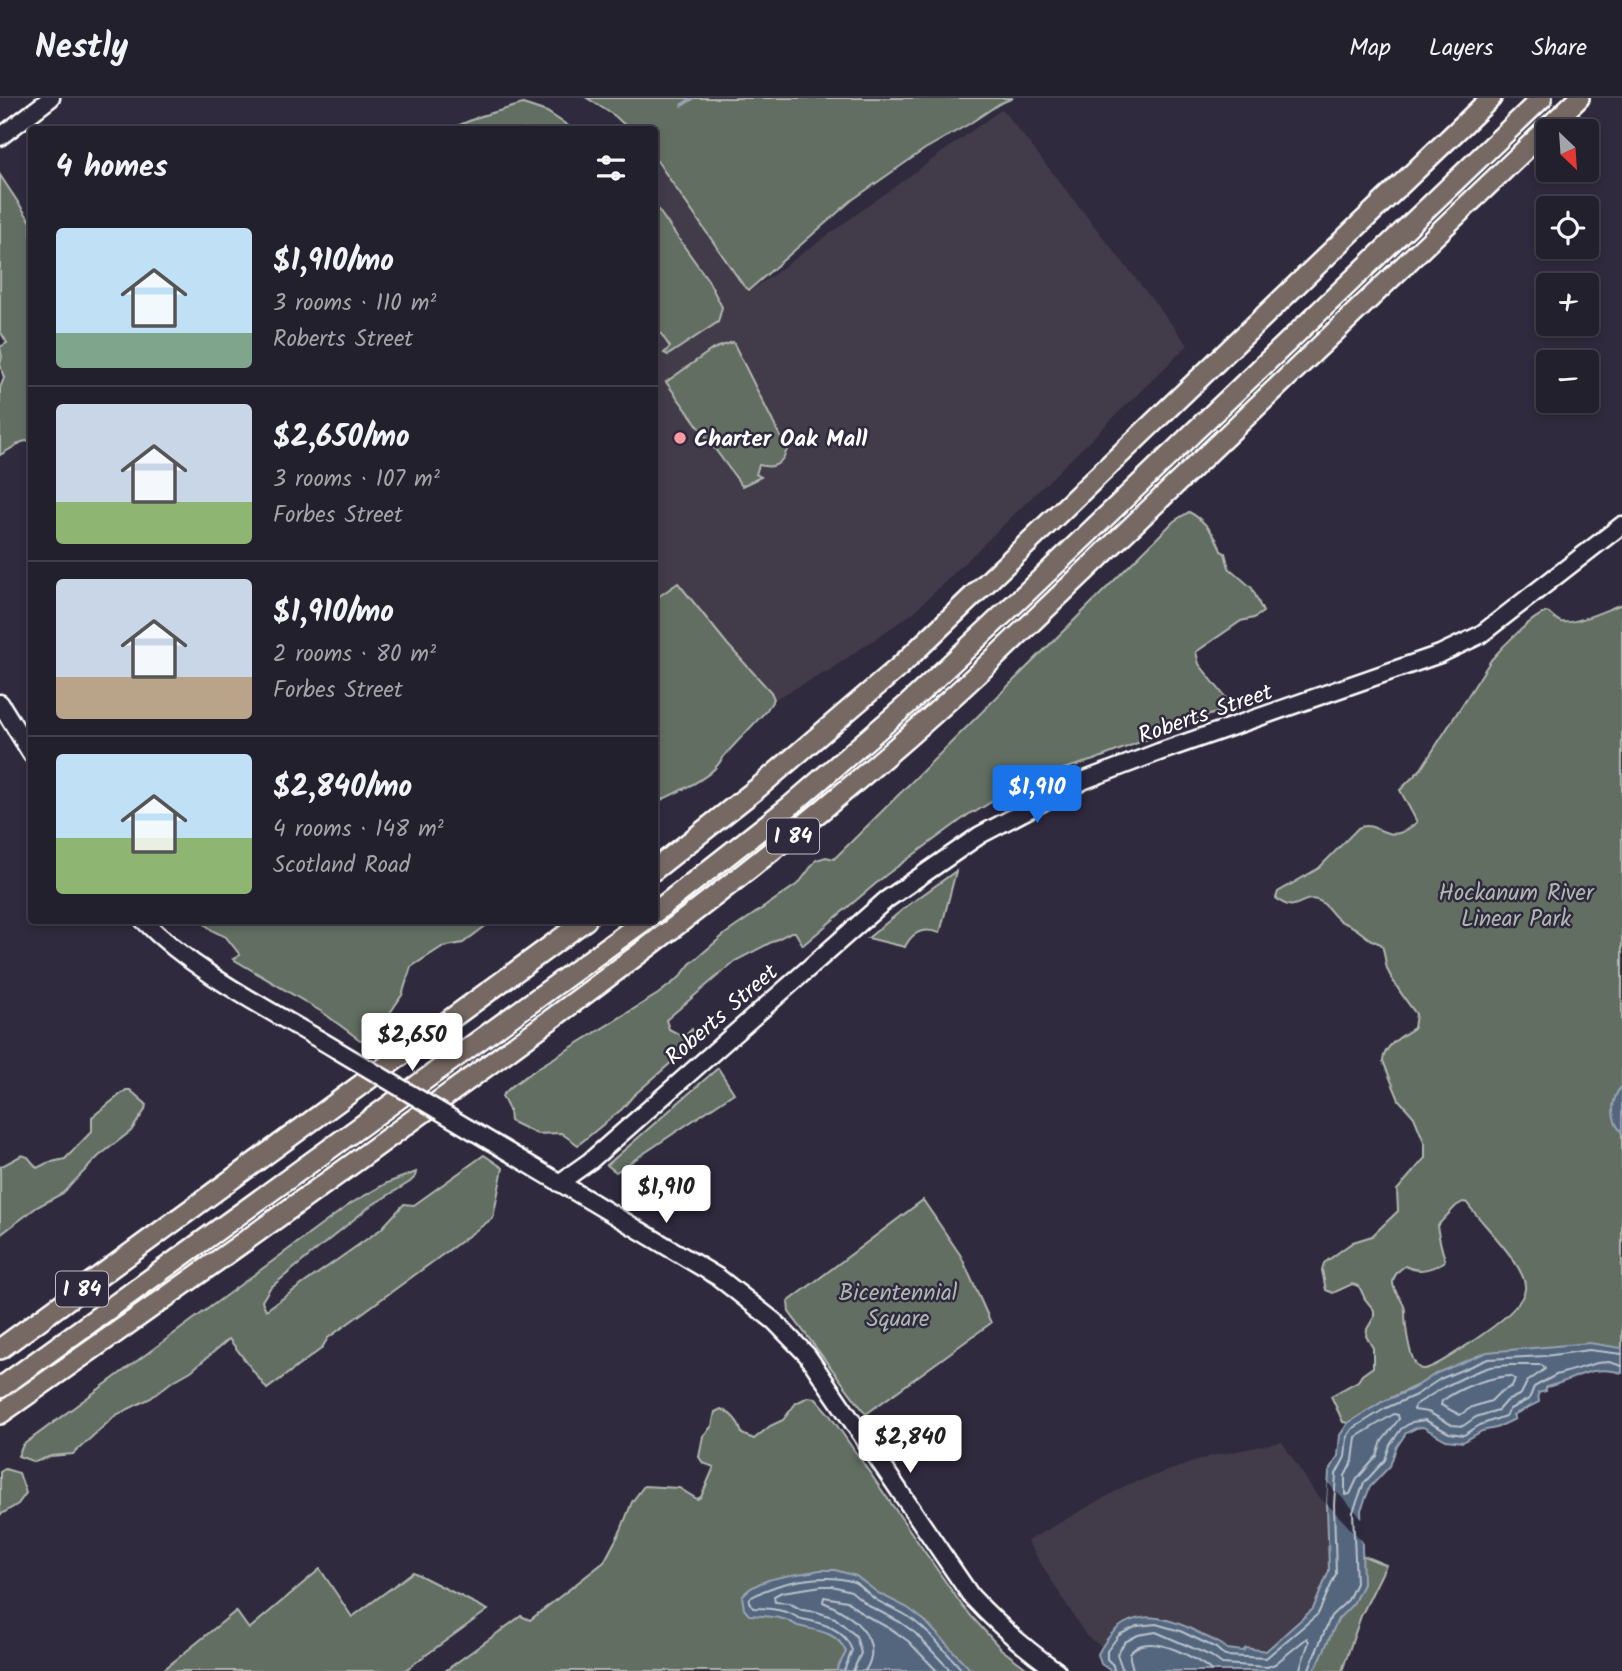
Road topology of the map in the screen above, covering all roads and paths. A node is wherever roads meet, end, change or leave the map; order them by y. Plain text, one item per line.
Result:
1 (51, 98) edge
2 (1491, 98) edge
3 (1525, 98) edge
4 (1542, 98) edge
5 (1578, 98) edge
6 (0, 136) edge
7 (1622, 525) edge
8 (0, 703) edge
9 (28, 748) edge
10 (658, 867) edge
11 (658, 896) edge
12 (658, 910) edge
13 (147, 924) edge
14 (581, 924) edge
15 (619, 924) edge
16 (639, 924) edge
17 (559, 1183) junction
18 (0, 1349) edge
19 (0, 1374) edge
20 (0, 1388) edge
21 (0, 1414) edge
22 (1056, 1671) edge

1 - 6 main road
2 - 10 highway, I 84
3 - 11 highway
4 - 12 highway
5 - 21 highway, I 84
7 - 17 main road, Roberts Street
8 - 9 main road
13 - 17 main road, bridge
14 - 18 highway, I 84
15 - 19 highway
16 - 20 highway
17 - 22 main road

